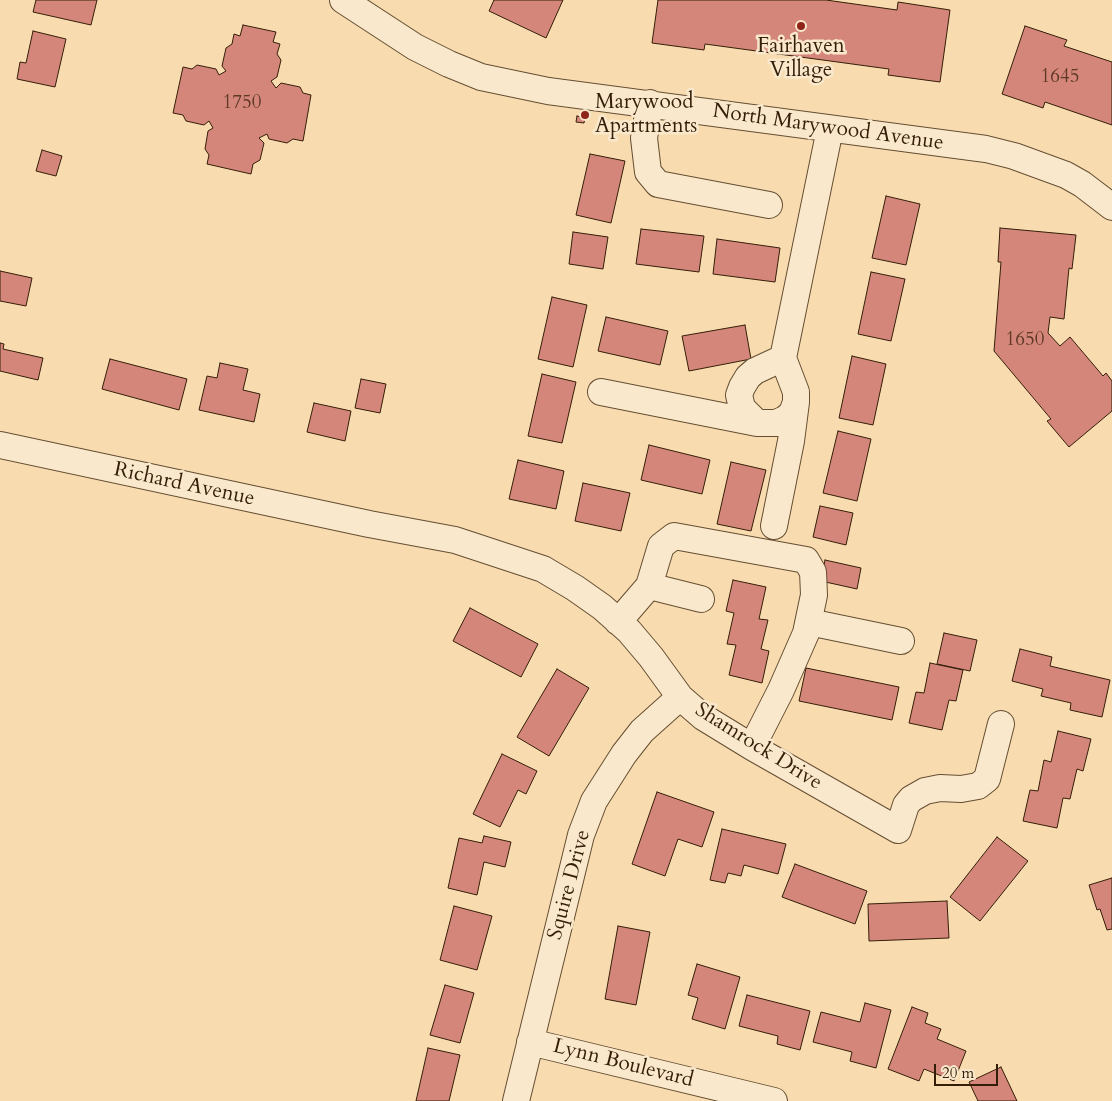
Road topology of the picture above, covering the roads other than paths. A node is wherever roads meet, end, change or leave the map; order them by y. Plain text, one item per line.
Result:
1 (343, 0) edge
2 (650, 103) junction
3 (830, 129) junction
4 (769, 205) dead end
5 (1112, 207) edge
6 (783, 358) junction
7 (601, 392) dead end
8 (796, 402) junction
9 (757, 423) junction
10 (0, 445) edge
11 (369, 524) joint
12 (774, 526) dead end
13 (649, 586) junction
14 (701, 599) dead end
15 (618, 622) junction
16 (809, 622) junction
17 (902, 641) dead end
18 (680, 697) junction
19 (1001, 724) dead end
20 (752, 747) junction
21 (530, 1042) junction
22 (516, 1101) edge
23 (774, 1101) edge

1 - 2 street, North Marywood Avenue
2 - 3 street, North Marywood Avenue
2 - 4 street
3 - 5 street, North Marywood Avenue
3 - 6 street
6 - 8 street
6 - 9 street
7 - 9 street
8 - 9 street
8 - 12 street
10 - 11 street, Richard Avenue
11 - 15 street, Shamrock Drive
13 - 14 street
13 - 15 street
13 - 16 street
15 - 18 street, Shamrock Drive
16 - 17 street
16 - 20 street
18 - 20 street, Shamrock Drive
18 - 21 street, Squire Drive
19 - 20 street, Shamrock Drive
21 - 22 street, Squire Drive
21 - 23 street, Lynn Boulevard

